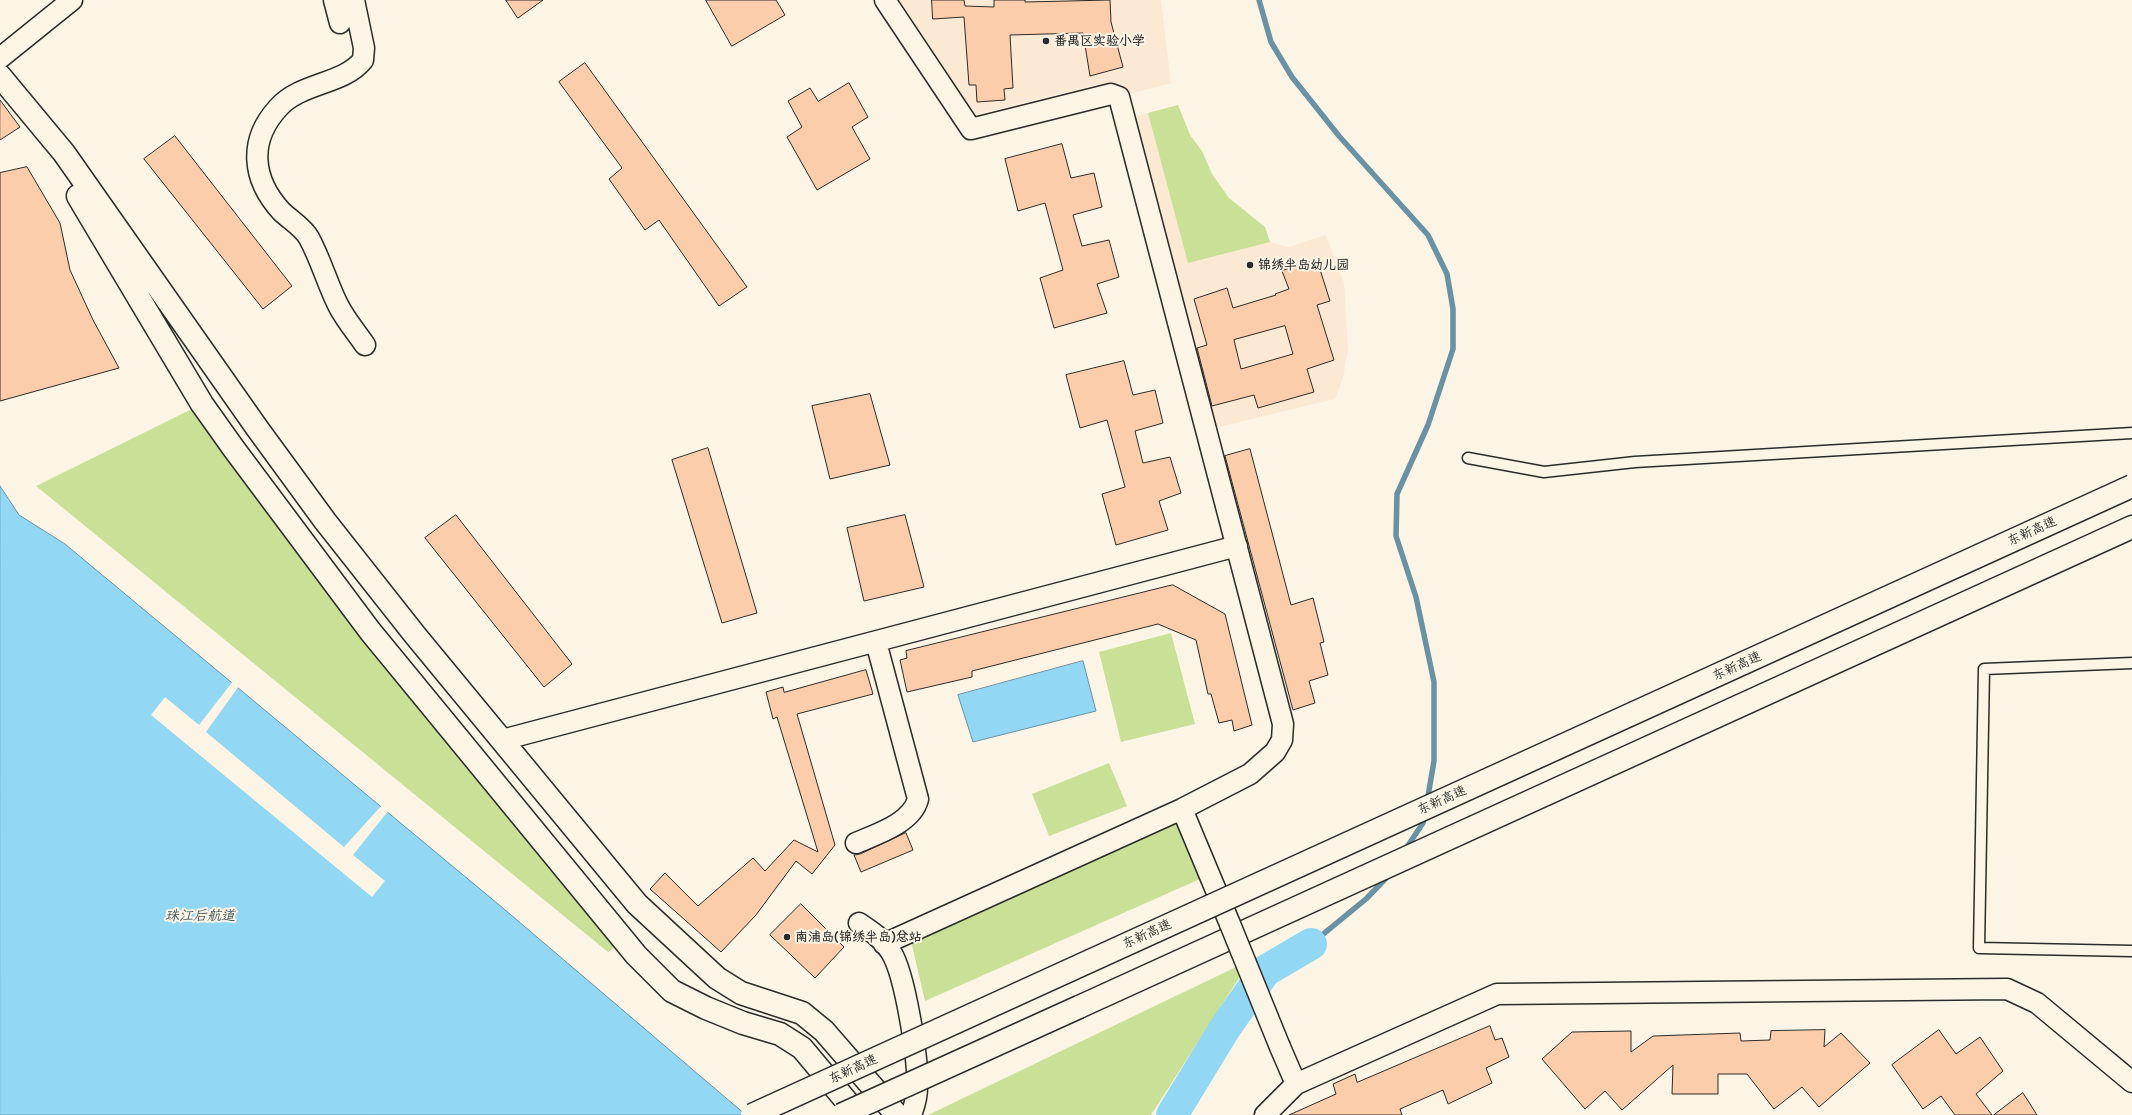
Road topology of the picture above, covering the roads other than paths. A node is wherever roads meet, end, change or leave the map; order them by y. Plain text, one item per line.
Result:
1 (72, 0) edge
2 (334, 0) edge
3 (354, 0) edge
4 (885, 0) edge
5 (340, 23) dead end
6 (0, 58) edge
7 (0, 76) edge
8 (49, 134) junction
9 (365, 345) dead end
10 (2132, 433) edge
11 (1468, 458) dead end
12 (2132, 486) edge
13 (2132, 527) edge
14 (1237, 546) junction
15 (876, 642) junction
16 (2132, 663) edge
17 (502, 740) junction
18 (1182, 809) junction
19 (856, 843) dead end
20 (859, 923) dead end
21 (884, 944) junction
22 (2132, 951) edge
23 (2132, 1082) edge
24 (1296, 1084) junction
25 (752, 1115) edge
26 (841, 1115) edge
27 (858, 1115) edge
28 (897, 1115) edge
29 (911, 1115) edge
30 (1265, 1115) edge

1 - 6 street
2 - 5 street
3 - 9 street
4 - 14 street
7 - 8 main road
8 - 17 main road
8 - 27 main road
10 - 11 lane
12 - 25 main road, 东新高速, bridge
13 - 26 main road, bridge
14 - 15 street
14 - 18 street
15 - 17 street
15 - 19 street
16 - 22 lane
17 - 28 main road
18 - 21 street
18 - 24 street, bridge
20 - 21 street
21 - 29 street
23 - 24 street
24 - 30 street

